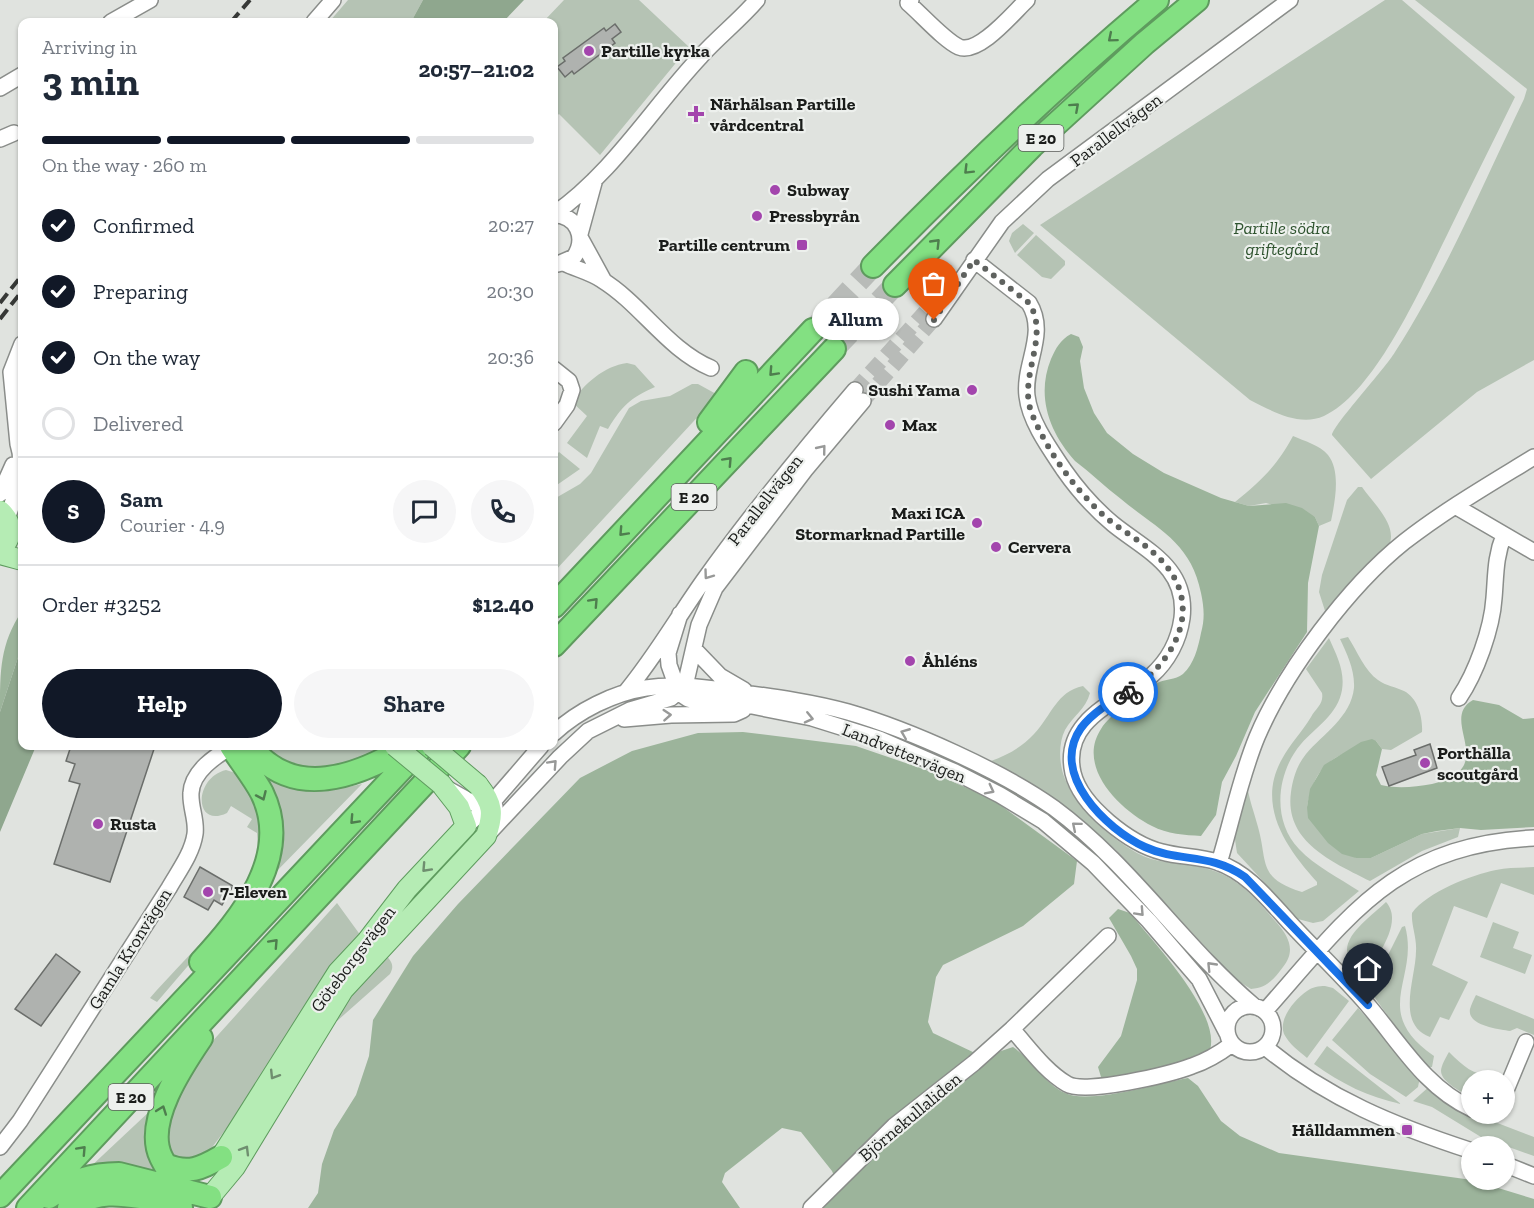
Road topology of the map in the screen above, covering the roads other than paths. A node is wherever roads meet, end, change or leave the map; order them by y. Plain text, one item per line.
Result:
1 (150, 0) edge
2 (333, 0) edge
3 (757, 0) edge
4 (911, 0) edge
5 (1027, 0) edge
6 (1157, 0) edge
7 (1197, 0) edge
8 (1290, 0) edge
9 (118, 18) edge
10 (317, 18) edge
11 (18, 77) edge
12 (0, 88) edge
13 (595, 179) junction
14 (558, 212) edge
15 (558, 216) edge
16 (580, 237) junction
17 (974, 260) junction
18 (559, 264) edge
19 (873, 266) tunnel mouth
20 (604, 281) junction
21 (895, 285) tunnel mouth
22 (930, 316) tunnel mouth
23 (813, 330) tunnel mouth
24 (834, 349) tunnel mouth
25 (18, 354) edge
26 (711, 368) dead end
27 (558, 372) edge
28 (746, 372) dead end
29 (558, 417) edge
30 (18, 444) joint
31 (1534, 457) edge
32 (18, 479) edge
33 (663, 489) junction
34 (0, 494) edge
35 (1455, 506) junction
36 (10, 522) edge
37 (1504, 535) junction
38 (0, 549) edge
39 (1534, 552) edge
40 (0, 554) edge
41 (18, 559) edge
42 (558, 602) edge
43 (680, 614) junction
44 (558, 641) edge
45 (694, 650) junction
46 (680, 688) junction
47 (625, 693) junction
48 (1459, 698) dead end
49 (752, 700) junction
50 (609, 719) junction
51 (558, 731) edge
52 (226, 750) edge
53 (234, 750) edge
54 (254, 750) edge
55 (400, 750) edge
56 (401, 750) edge
57 (419, 750) edge
58 (435, 750) edge
59 (455, 750) edge
60 (537, 750) edge
61 (468, 797) junction
62 (490, 805) junction
63 (513, 807) junction
64 (466, 826) junction
65 (486, 836) junction
66 (1534, 838) edge
67 (1219, 863) junction
68 (1108, 936) dead end
69 (1317, 951) junction
70 (235, 986) junction
71 (1259, 1008) junction
72 (1012, 1029) junction
73 (1230, 1038) junction
74 (1526, 1041) dead end
75 (1265, 1047) junction
76 (1514, 1070) edge
77 (1461, 1102) edge
78 (0, 1147) edge
79 (1461, 1147) edge
80 (221, 1157) junction
81 (166, 1166) junction
82 (1515, 1168) edge
83 (1534, 1176) edge
84 (0, 1191) edge
85 (0, 1196) edge
86 (187, 1200) edge
87 (140, 1202) edge
88 (28, 1208) edge
89 (37, 1208) edge
90 (69, 1208) edge
91 (811, 1208) edge

1 - 9 street
2 - 10 street
3 - 13 street
4 - 5 street
6 -> 19 highway, E 20
21 -> 7 highway, E 20
8 - 17 street, Parallellvägen
11 - 12 street
13 - 14 street
13 - 16 street
15 - 16 street
16 - 18 street
16 - 20 street
17 - 22 street, Parallellvägen
17 - 67 street
18 - 20 street
20 - 26 street
23 -> 33 highway, E 20
44 -> 24 highway, E 20
25 - 30 street
27 - 29 street
28 - 33 highway
30 - 34 street
31 - 35 street
32 - 36 street
33 -> 42 highway, E 20
35 - 37 street
35 - 67 street
36 - 38 main road
37 - 39 street
37 - 48 street
40 - 41 main road
45 -> 43 street, Parallellvägen
43 - 46 street, Parallellvägen
43 - 47 street, Parallellvägen
45 - 46 street, Parallellvägen
45 - 49 street
46 - 47 street, Landvettervägen
46 - 49 street, Landvettervägen
46 - 50 street
47 - 51 street, Landvettervägen
50 -> 49 street, Landvettervägen
71 -> 49 street, Landvettervägen
49 -> 73 street, Landvettervägen
63 -> 50 street, Landvettervägen
52 - 78 street, Gamla Kronvägen
53 -> 84 highway
54 - 56 highway
55 - 61 main road, bridge
57 -> 85 highway, E 20
58 - 61 main road, bridge
70 -> 59 highway, E 20
60 - 61 street
60 - 62 street, Göteborgsvägen
61 - 62 main road
61 - 64 main road
62 - 63 street
62 - 64 street, Göteborgsvägen
62 - 65 main road
63 - 65 street, Landvettervägen
64 -> 80 main road, Göteborgsvägen
86 -> 65 main road, Göteborgsvägen
66 - 69 street
67 - 69 street
68 - 72 street, Björnekullaliden
69 - 71 street
69 - 77 street
81 -> 70 highway
88 -> 70 highway, E 20
71 - 73 street
71 - 75 street
72 - 73 street
72 - 91 street, Björnekullaliden
73 - 75 street
74 - 76 street
75 - 79 street
80 - 81 highway
80 - 86 street, Göteborgsvägen
81 - 86 highway
82 - 83 street
86 - 87 highway
86 - 89 highway
87 - 90 highway

